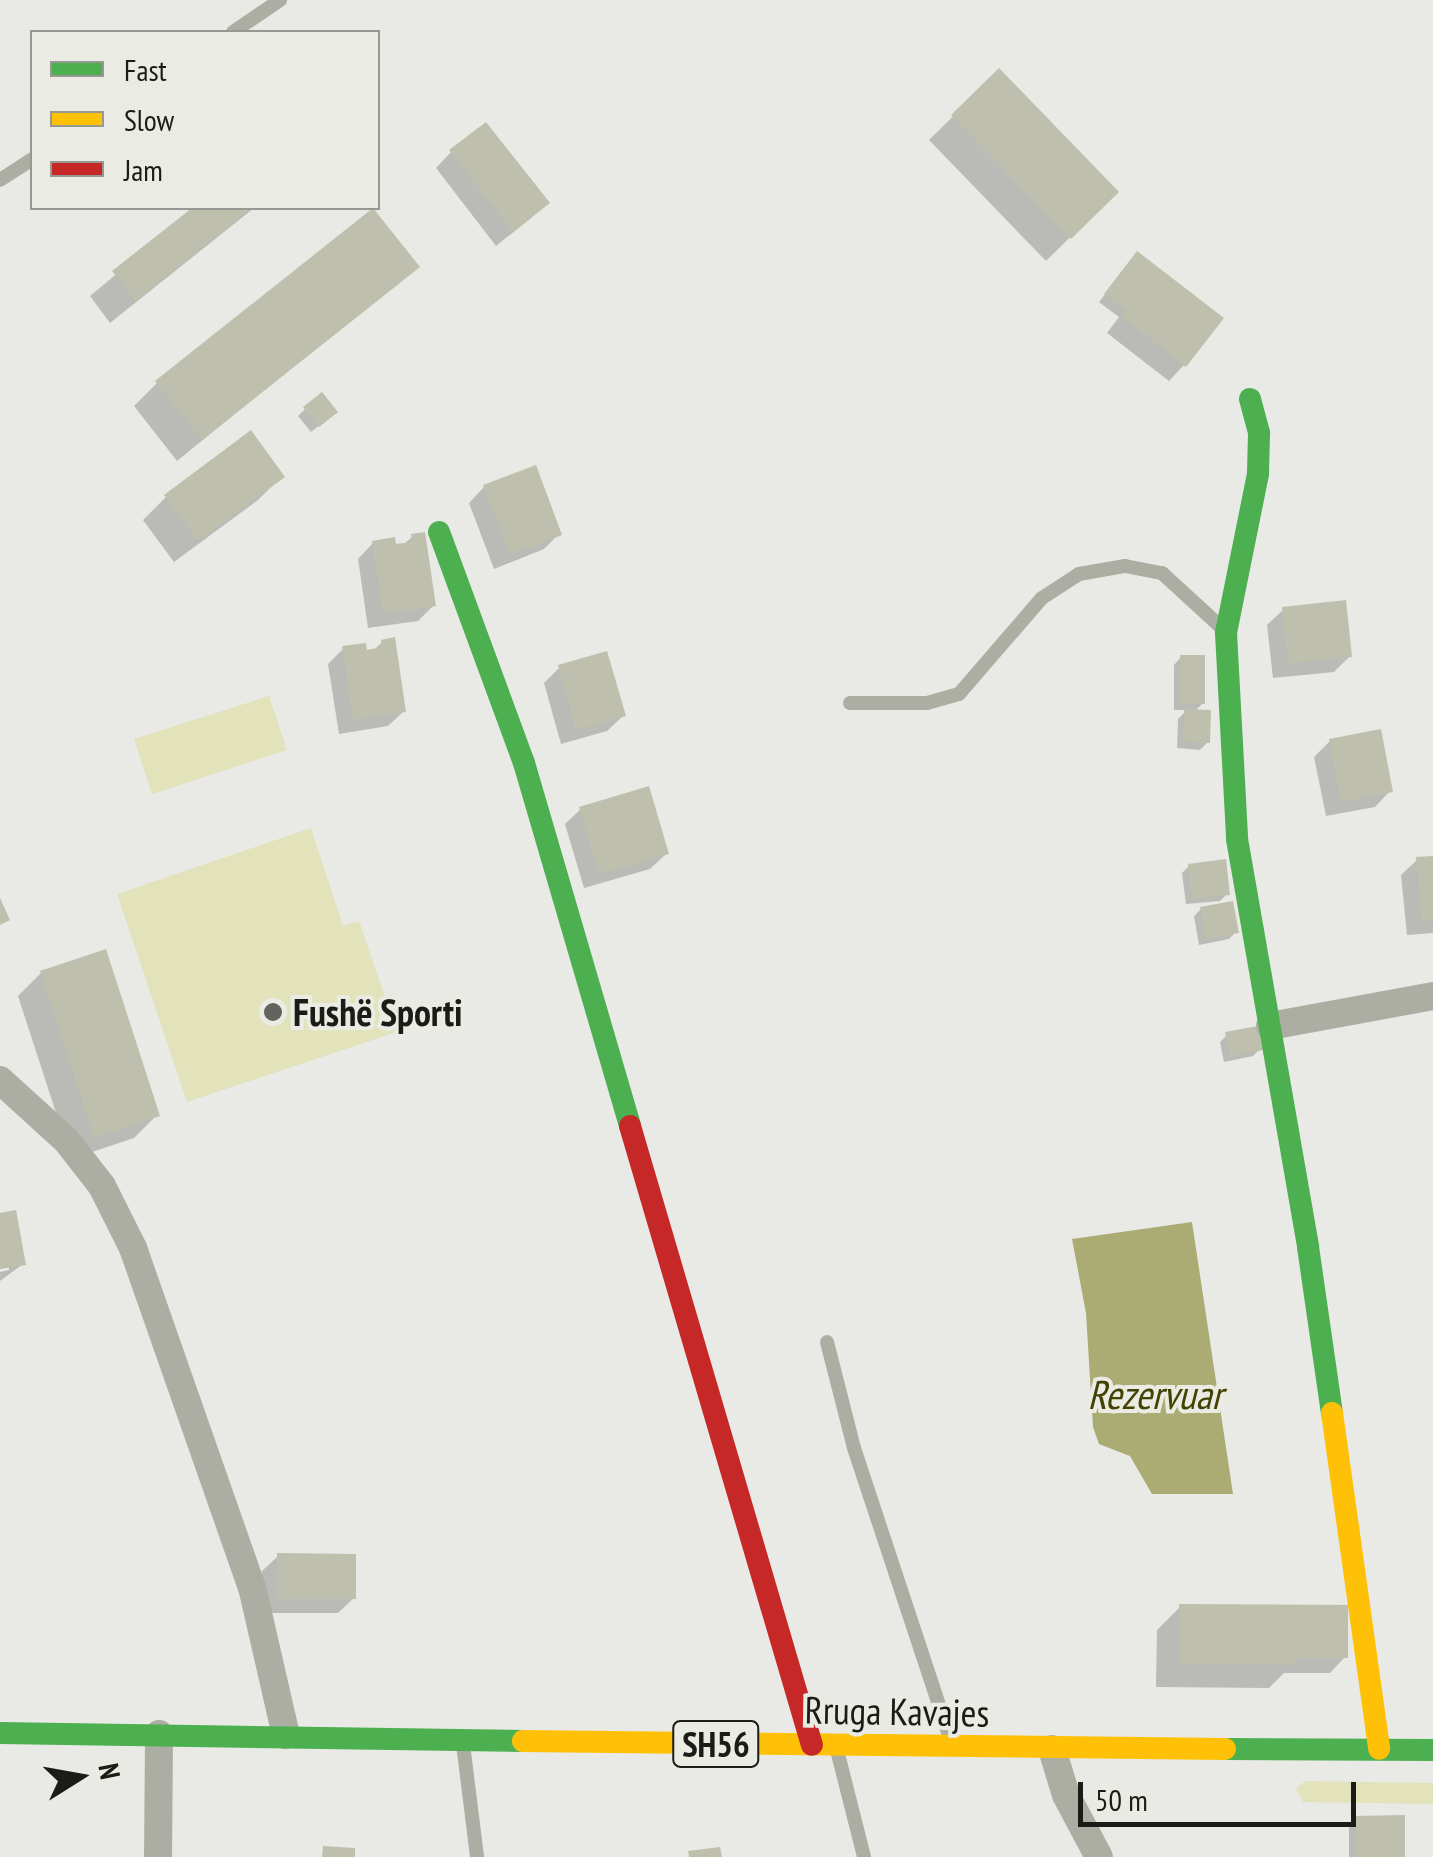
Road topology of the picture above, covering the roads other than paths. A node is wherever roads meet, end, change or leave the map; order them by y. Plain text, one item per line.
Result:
1 (280, 0) edge
2 (236, 30) edge
3 (30, 161) edge
4 (0, 180) edge
5 (1250, 398) dead end
6 (440, 532) dead end
7 (1226, 633) junction
8 (850, 702) dead end
9 (1433, 996) edge
10 (1270, 1026) junction
11 (0, 1080) edge
12 (828, 1342) dead end
13 (0, 1733) edge
14 (159, 1734) junction
15 (286, 1735) junction
16 (463, 1741) junction
17 (824, 1745) junction
18 (953, 1748) junction
19 (1052, 1750) junction
20 (1379, 1750) junction
21 (1433, 1750) edge
22 (158, 1857) edge
23 (477, 1857) edge
24 (864, 1857) edge
25 (1099, 1857) edge

1 - 2 lane
3 - 4 lane
5 - 7 street
6 - 17 street
7 - 8 lane
7 - 10 street
9 - 10 street
10 - 20 street
11 - 15 street
12 - 18 lane
13 - 14 street, Rruga Kavajes / SH56
14 - 15 street, Rruga Kavajes / SH56
14 - 22 street
15 - 16 street, Rruga Kavajes / SH56
16 - 17 street, Rruga Kavajes / SH56
16 - 23 lane
17 - 18 street, Rruga Kavajes / SH56
17 - 24 lane
18 - 19 street, Rruga Kavajes / SH56
19 - 20 street, Rruga Kavajes / SH56
19 - 25 street
20 - 21 street, Rruga Kavajes / SH56

